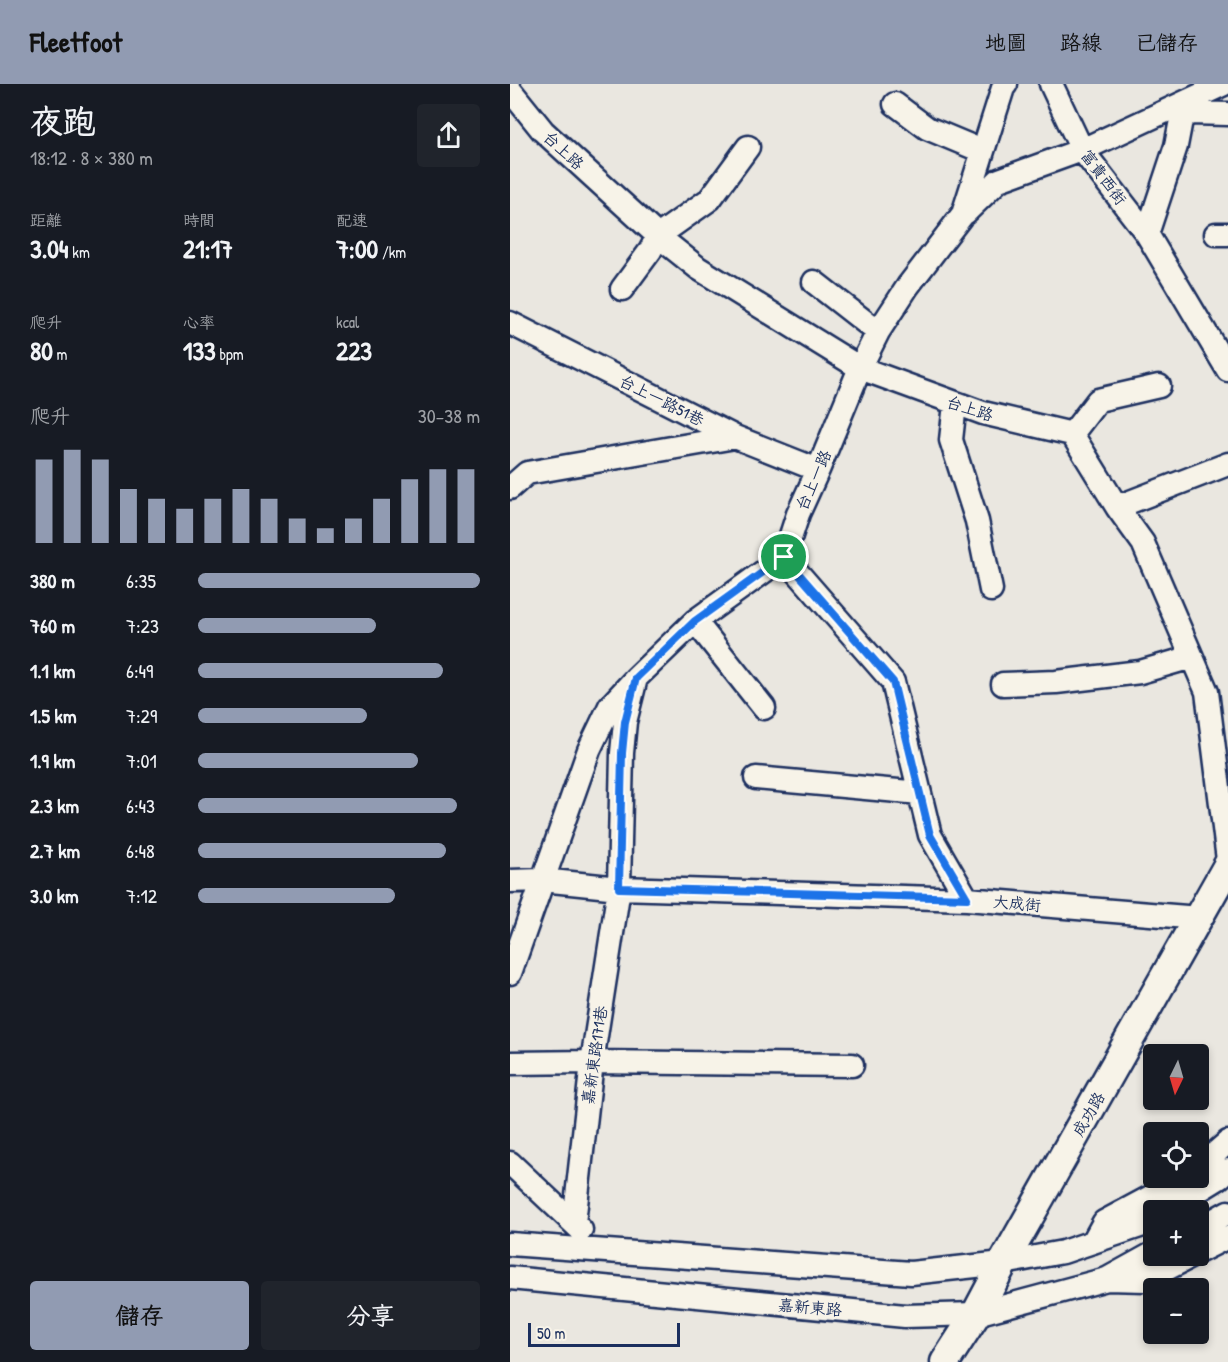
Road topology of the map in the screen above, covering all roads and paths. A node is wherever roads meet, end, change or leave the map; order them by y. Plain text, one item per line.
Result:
1 (1006, 84) edge
2 (1051, 84) edge
3 (1224, 84) edge
4 (510, 90) edge
5 (895, 104) dead end
6 (1228, 114) edge
7 (748, 147) dead end
8 (1082, 150) junction
9 (982, 152) junction
10 (963, 214) junction
11 (1147, 234) junction
12 (658, 236) junction
13 (814, 282) dead end
14 (622, 288) dead end
15 (510, 323) edge
16 (878, 332) junction
17 (860, 368) junction
18 (1228, 370) edge
19 (1159, 386) dead end
20 (955, 404) junction
21 (1072, 434) junction
22 (735, 437) junction
23 (1228, 464) edge
24 (818, 470) junction
25 (510, 488) edge
26 (1117, 507) junction
27 (784, 557) junction
28 (991, 590) dead end
29 (695, 621) junction
30 (1192, 657) junction
31 (636, 678) junction
32 (1003, 684) dead end
33 (764, 708) dead end
34 (756, 778) dead end
35 (920, 793) junction
36 (1228, 860) edge
37 (1228, 865) edge
38 (510, 880) edge
39 (542, 880) junction
40 (619, 888) junction
41 (967, 898) junction
42 (1199, 918) junction
43 (510, 973) edge
44 (592, 1062) junction
45 (510, 1063) edge
46 (852, 1065) dead end
47 (1228, 1142) edge
48 (1209, 1158) edge
49 (510, 1163) edge
50 (1224, 1174) edge
51 (1167, 1188) edge
52 (1183, 1200) edge
53 (1227, 1213) edge
54 (1209, 1222) edge
55 (574, 1223) junction
56 (1143, 1226) edge
57 (1228, 1237) edge
58 (1093, 1242) junction
59 (510, 1244) edge
60 (1209, 1246) edge
61 (604, 1251) junction
62 (1143, 1259) edge
63 (1003, 1263) junction
64 (1172, 1266) edge
65 (510, 1278) edge
66 (1107, 1279) junction
67 (976, 1314) junction
68 (945, 1362) edge

1 - 9 street, 台上一路
2 - 8 street, 富貴西街
3 - 8 street
4 - 12 street, 台上路
5 - 9 street
6 - 11 street
7 - 12 street
8 - 10 street
8 - 11 street, 富貴西街
9 - 10 street, 台上一路
10 - 16 street, 台上一路
11 - 18 street, 富貴西街
12 - 14 street
12 - 17 street, 台上路
13 - 16 street
15 - 22 street, 台上一路51巷
16 - 17 street, 台上一路
17 - 20 street, 台上路
17 - 24 street, 台上一路
19 - 21 street
20 - 21 street, 台上路
20 - 28 street
21 - 26 street
22 - 24 street, 台上一路51巷
22 - 25 street
23 - 26 street
24 - 27 street, 台上一路
26 - 30 street
27 - 29 street
27 - 35 street
29 - 31 street
29 - 33 street
30 - 32 street
30 - 36 street
31 - 39 street
31 - 40 street, 嘉新東路171巷
34 - 35 street
35 - 41 street
37 - 42 main road, 成功路
38 - 39 street, 大成街
39 - 40 street, 大成街
39 - 43 street
40 - 41 street, 大成街
40 - 44 street, 嘉新東路171巷
41 - 42 street, 大成街
42 - 63 main road, 成功路
44 - 45 street
44 - 46 street
44 - 55 street, 嘉新東路171巷
47 - 48 street
49 - 55 street
50 - 52 street
51 - 58 street
53 - 54 street
55 - 61 street
56 - 58 street
57 - 60 street
58 - 63 street
59 - 61 street
61 - 63 street
62 - 66 street, 嘉新東路
63 - 67 main road, 成功路
64 - 66 street, 嘉新東路
65 - 67 street, 嘉新東路
66 - 67 street, 嘉新東路
67 - 68 main road, 成功路

